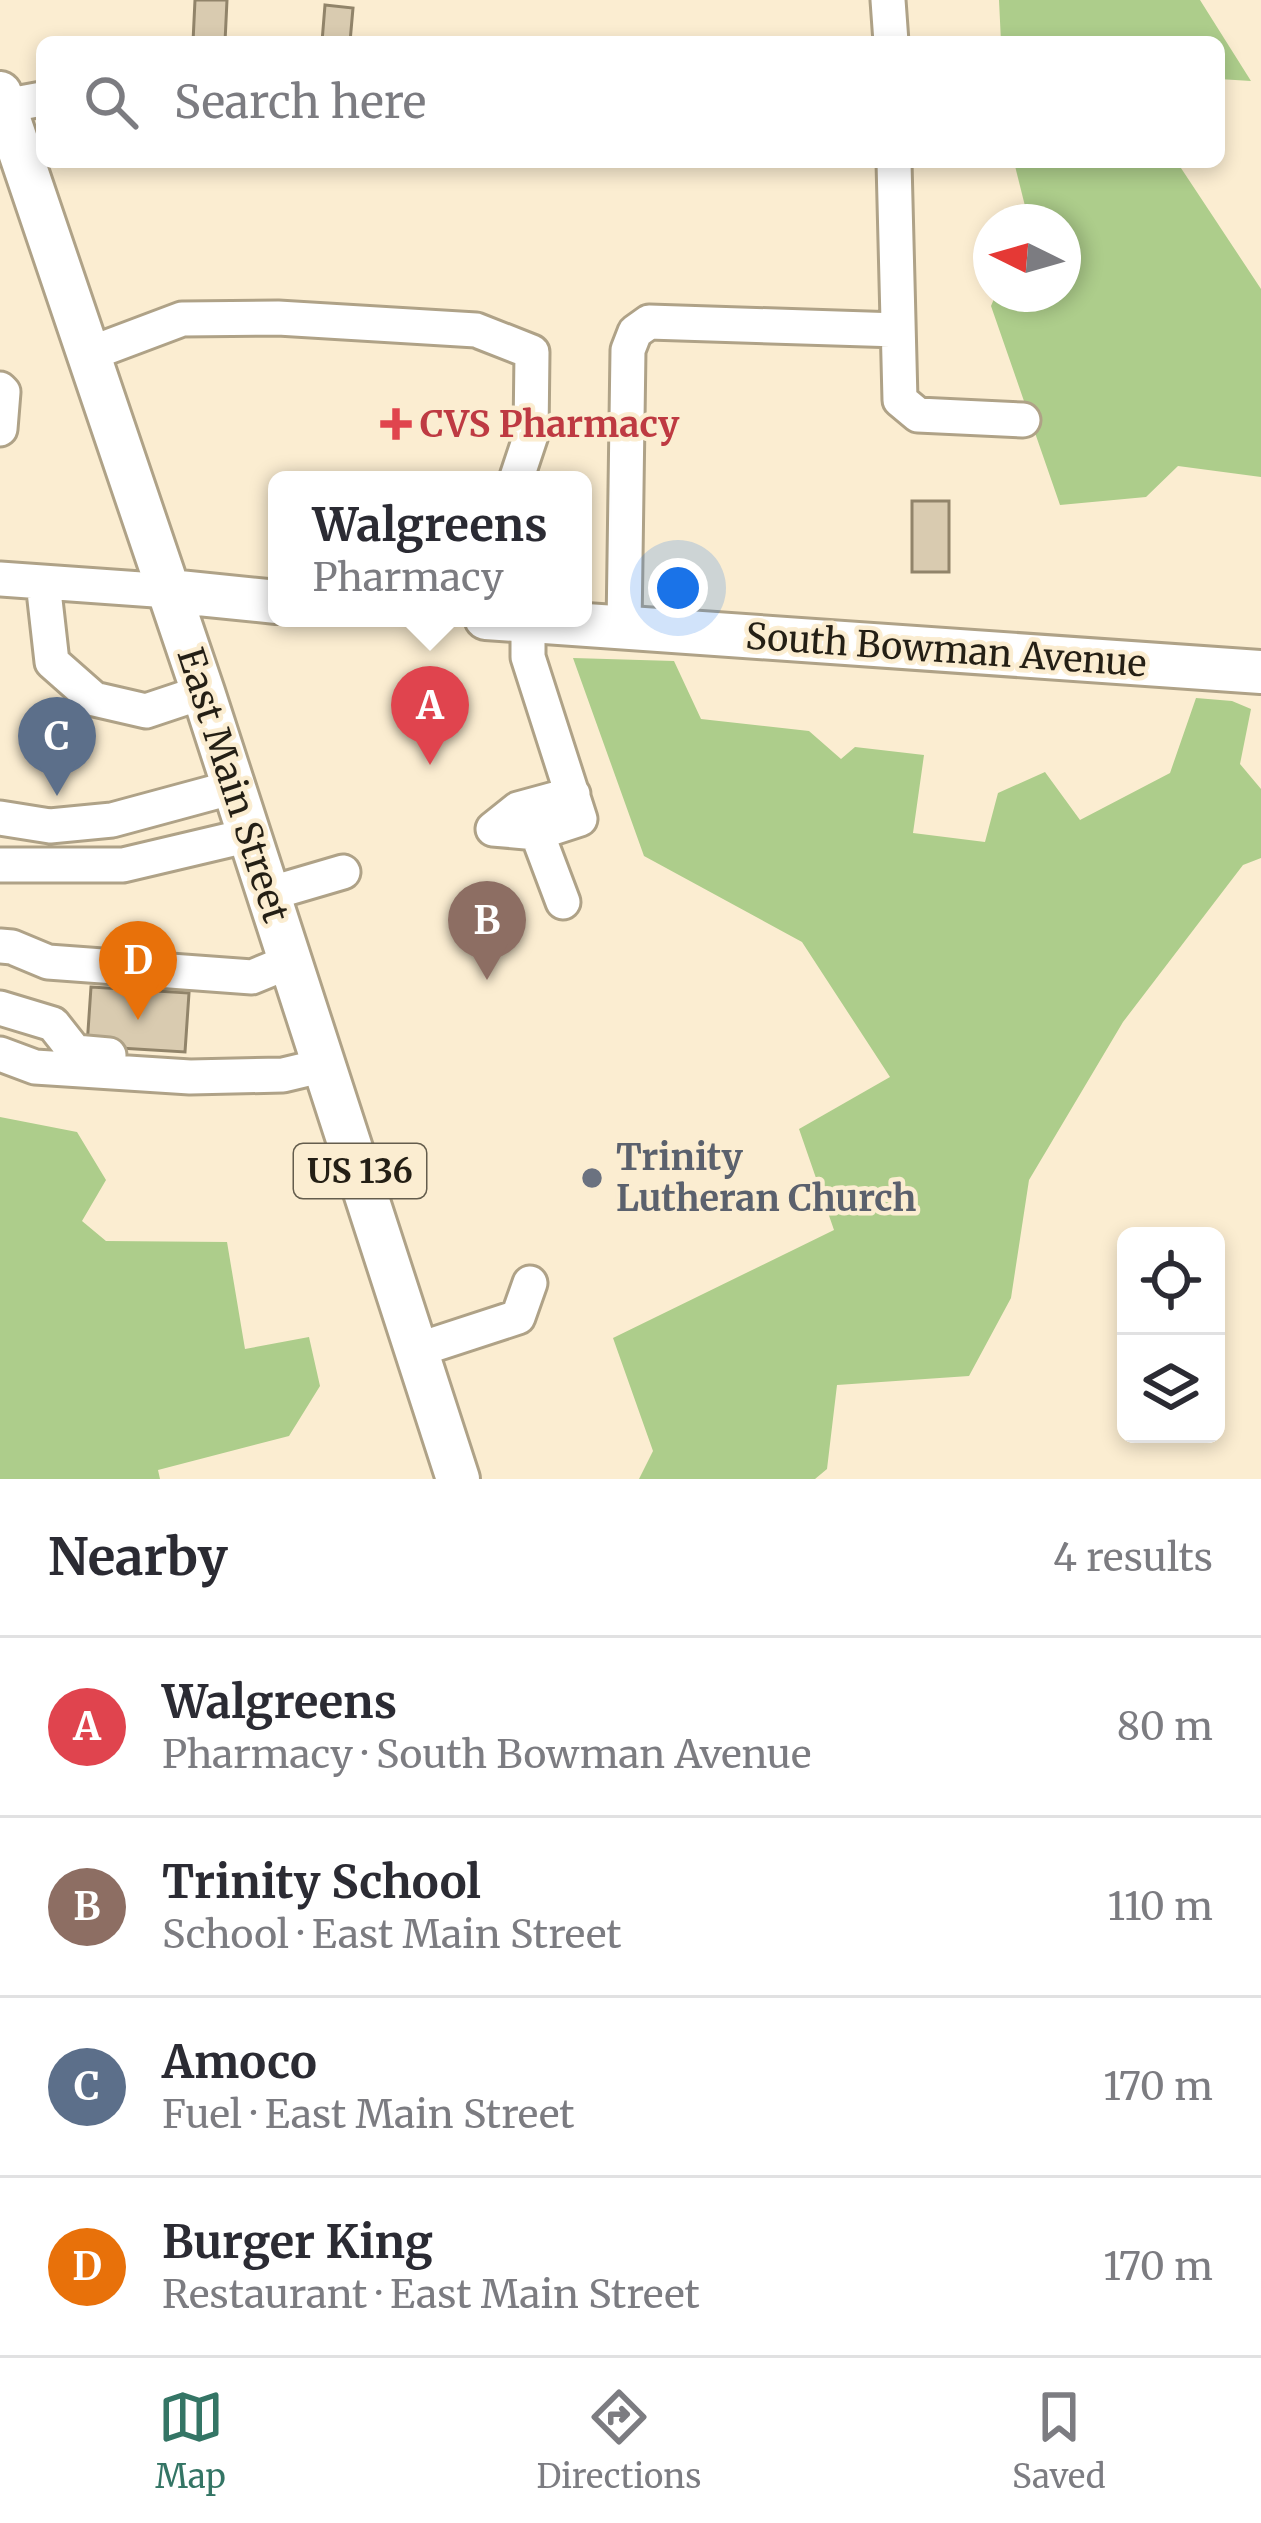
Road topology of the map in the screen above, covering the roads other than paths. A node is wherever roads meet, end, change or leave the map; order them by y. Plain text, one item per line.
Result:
1 (888, 0) edge
2 (891, 36) edge
3 (16, 99) edge
4 (894, 168) edge
5 (898, 330) junction
6 (89, 354) junction
7 (0, 389) edge
8 (1023, 420) dead end
9 (0, 429) edge
10 (519, 471) edge
11 (0, 579) edge
12 (43, 582) junction
13 (169, 591) junction
14 (268, 601) edge
15 (592, 625) edge
16 (533, 627) edge
17 (625, 628) junction
18 (1261, 672) edge
19 (203, 692) junction
20 (233, 787) junction
21 (573, 794) junction
22 (0, 818) edge
23 (537, 833) junction
24 (250, 835) junction
25 (0, 866) edge
26 (343, 872) dead end
27 (268, 894) junction
28 (562, 902) dead end
29 (3, 954) edge
30 (291, 961) junction
31 (0, 1008) edge
32 (0, 1032) edge
33 (76, 1052) junction
34 (0, 1054) edge
35 (326, 1065) junction
36 (190, 1077) junction
37 (530, 1282) dead end
38 (417, 1350) junction
39 (458, 1479) edge

1 - 2 street
3 - 6 main road, East Main Street / US 136
4 - 5 street
5 - 8 street
5 - 17 street
6 - 10 street
6 - 13 main road, East Main Street / US 136
7 - 9 street
11 - 12 street
12 - 13 street
12 - 19 street
13 - 14 main road
13 - 19 main road, East Main Street / US 136
15 - 17 main road, South Bowman Avenue
16 - 21 street
17 - 18 main road, South Bowman Avenue
19 - 20 main road, East Main Street / US 136
20 - 22 street
20 - 24 main road, East Main Street / US 136
21 - 23 street
21 - 23 street
23 - 28 street
24 - 25 street
24 - 27 main road, East Main Street / US 136
26 - 27 street
27 - 30 main road, East Main Street / US 136
29 - 30 street
30 - 35 main road, East Main Street / US 136
31 - 33 street
32 - 33 street
33 - 36 street
34 - 36 street
35 - 36 street
35 - 38 main road, East Main Street / US 136
37 - 38 street
38 - 39 main road, East Main Street / US 136

